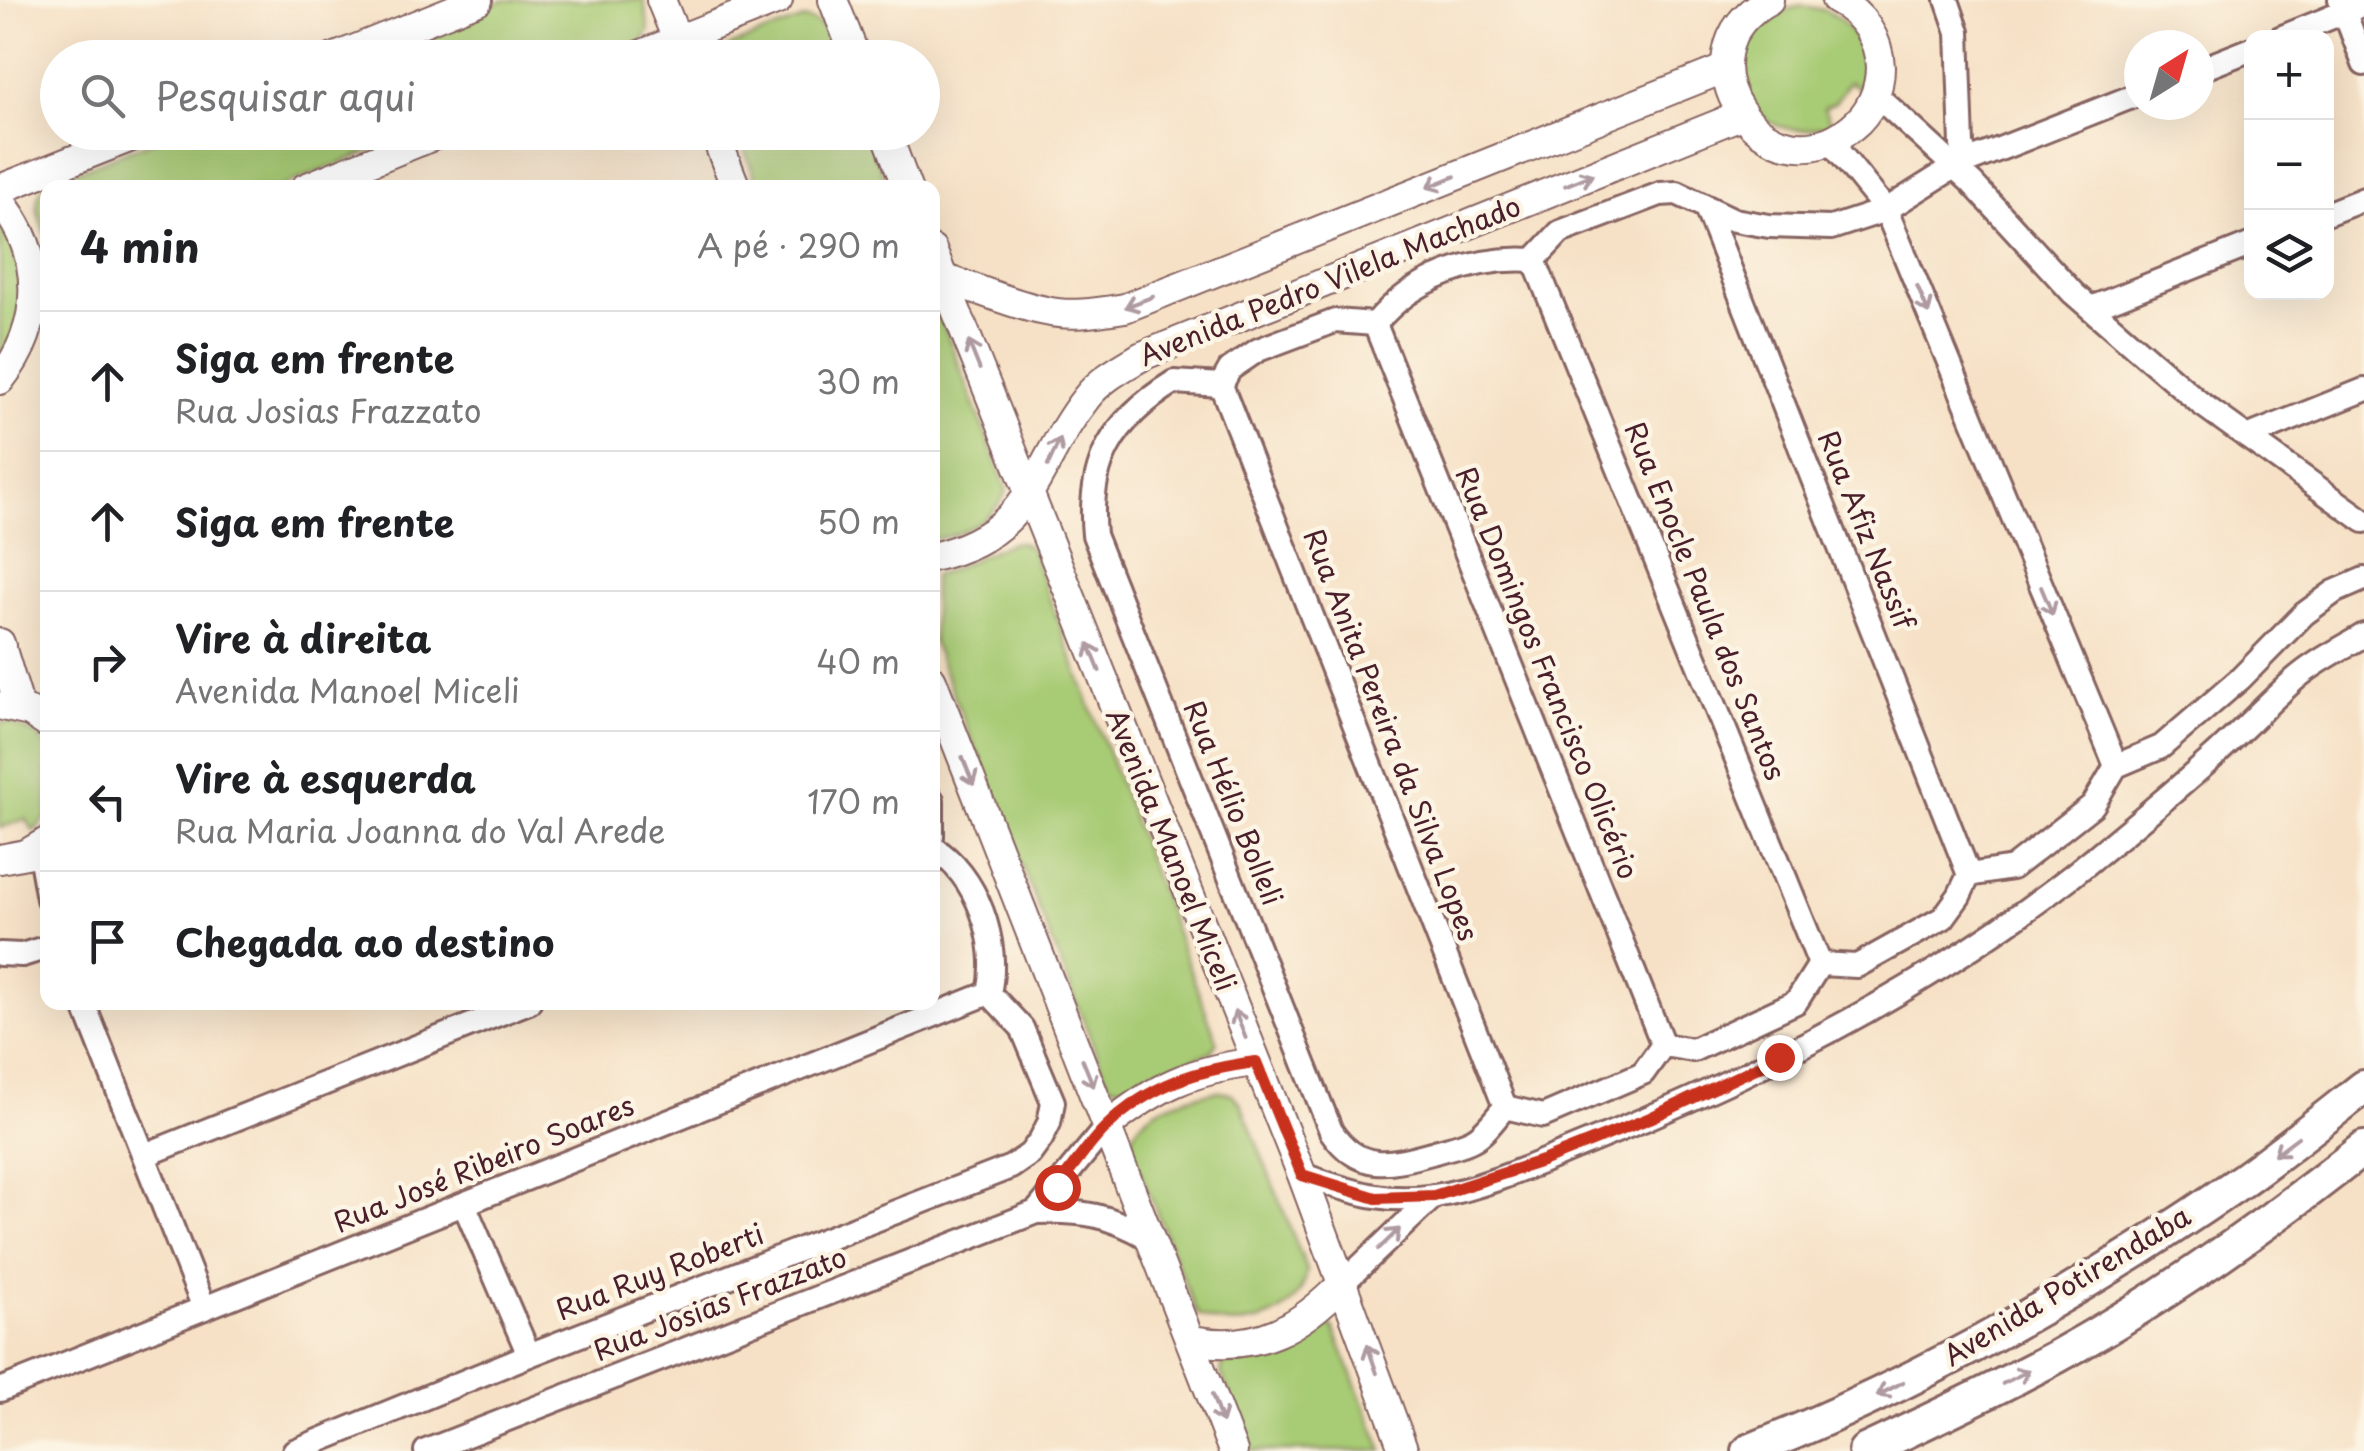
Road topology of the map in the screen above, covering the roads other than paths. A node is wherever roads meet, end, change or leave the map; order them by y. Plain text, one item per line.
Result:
1 (478, 0) edge
2 (661, 0) edge
3 (778, 0) edge
4 (833, 0) edge
5 (1769, 0) edge
6 (1836, 0) edge
7 (1947, 0) edge
8 (2349, 5) edge
9 (1737, 10) edge
10 (2297, 30) edge
11 (378, 40) edge
12 (677, 40) edge
13 (698, 40) edge
14 (849, 40) edge
15 (2244, 52) edge
16 (2214, 64) edge
17 (2364, 64) edge
18 (1726, 68) junction
19 (1876, 95) junction
20 (2124, 100) edge
21 (1741, 115) junction
22 (1830, 141) junction
23 (99, 150) edge
24 (399, 150) edge
25 (721, 150) edge
26 (893, 150) edge
27 (1961, 165) junction
28 (325, 180) edge
29 (733, 180) edge
30 (905, 180) edge
31 (0, 189) edge
32 (2364, 199) edge
33 (0, 201) edge
34 (1706, 208) junction
35 (1886, 210) junction
36 (2334, 211) edge
37 (2244, 247) edge
38 (1534, 260) junction
39 (940, 278) edge
40 (940, 282) edge
41 (40, 289) edge
42 (40, 295) edge
43 (2090, 308) junction
44 (1375, 324) junction
45 (0, 380) edge
46 (1221, 385) junction
47 (2364, 390) edge
48 (2247, 437) junction
49 (1029, 494) junction
50 (2364, 521) edge
51 (940, 555) edge
52 (2364, 579) edge
53 (2364, 635) edge
54 (0, 643) edge
55 (940, 700) edge
56 (10, 707) edge
57 (40, 720) edge
58 (2116, 766) junction
59 (40, 846) edge
60 (940, 852) edge
61 (0, 859) edge
62 (1969, 874) junction
63 (40, 949) edge
64 (0, 954) edge
65 (1820, 964) junction
66 (989, 993) junction
67 (87, 1010) edge
68 (509, 1010) edge
69 (1663, 1045) junction
70 (1256, 1062) junction
71 (2364, 1087) edge
72 (1505, 1107) junction
73 (1107, 1126) junction
74 (2364, 1148) edge
75 (145, 1155) junction
76 (1302, 1175) junction
77 (1434, 1196) junction
78 (464, 1204) junction
79 (1036, 1212) junction
80 (1150, 1238) junction
81 (1344, 1282) junction
82 (204, 1308) junction
83 (1192, 1340) junction
84 (529, 1355) junction
85 (0, 1390) edge
86 (294, 1451) edge
87 (426, 1451) edge
88 (1233, 1451) edge
89 (1404, 1451) edge
90 (1750, 1451) edge
91 (1865, 1451) edge

1 - 11 street
2 - 12 street
3 - 13 street
4 - 14 street
5 - 9 street
6 - 19 street
7 - 27 street
8 - 10 street
8 - 17 street
9 - 18 street
15 - 16 street
18 - 21 street
18 -> 39 street, Avenida Pedro Vilela Machado
19 - 22 street
19 - 27 street
20 - 27 street
21 - 22 street
49 -> 21 street, Avenida Pedro Vilela Machado
22 - 35 street
23 - 31 street
24 - 28 street
25 - 29 street
26 - 30 street
27 - 35 street
27 - 43 street
32 - 36 street
33 - 41 street
34 - 35 street
34 - 38 street
34 - 62 street, Rua Afiz Nassif
35 -> 58 street
37 - 43 street
38 - 44 street
38 - 65 street, Rua Enocle Paula dos Santos
49 -> 40 street, Avenida Manoel Miceli
42 - 45 street
43 - 48 street
44 - 46 street
44 - 69 street, Rua Domingos Francisco Olicério
46 - 72 street, Rua Anita Pereira da Silva Lopes
46 - 72 street, Rua Hélio Bolleli
47 - 48 street
48 - 50 street
49 - 51 street, Avenida Pedro Vilela Machado
70 -> 49 street, Avenida Manoel Miceli
52 - 58 street
53 - 77 street
54 - 56 street
55 -> 73 street
56 - 57 street
58 - 62 street
59 - 61 street
60 - 66 street
62 - 65 street
63 - 64 street
65 - 69 street
66 - 78 street, Rua José Ribeiro Soares
66 - 84 street, Rua Ruy Roberti
67 - 75 street
68 - 75 street
69 - 72 street
70 - 73 street
70 - 76 street, Avenida Manoel Miceli
71 -> 90 main road, Avenida Potirendaba
73 - 79 street, Rua Josias Frazzato
73 - 80 street
91 -> 74 main road, Avenida Potirendaba
75 - 82 street
76 - 77 street
76 - 81 street, Avenida Manoel Miceli
81 -> 77 street
78 - 82 street, Rua José Ribeiro Soares
78 - 84 street
79 - 80 street, Rua Josias Frazzato
79 - 87 street, Rua Josias Frazzato
80 - 83 street
81 - 83 street
89 -> 81 street, Avenida Manoel Miceli
82 - 85 street, Rua José Ribeiro Soares
83 -> 88 street
84 - 86 street, Rua Ruy Roberti

